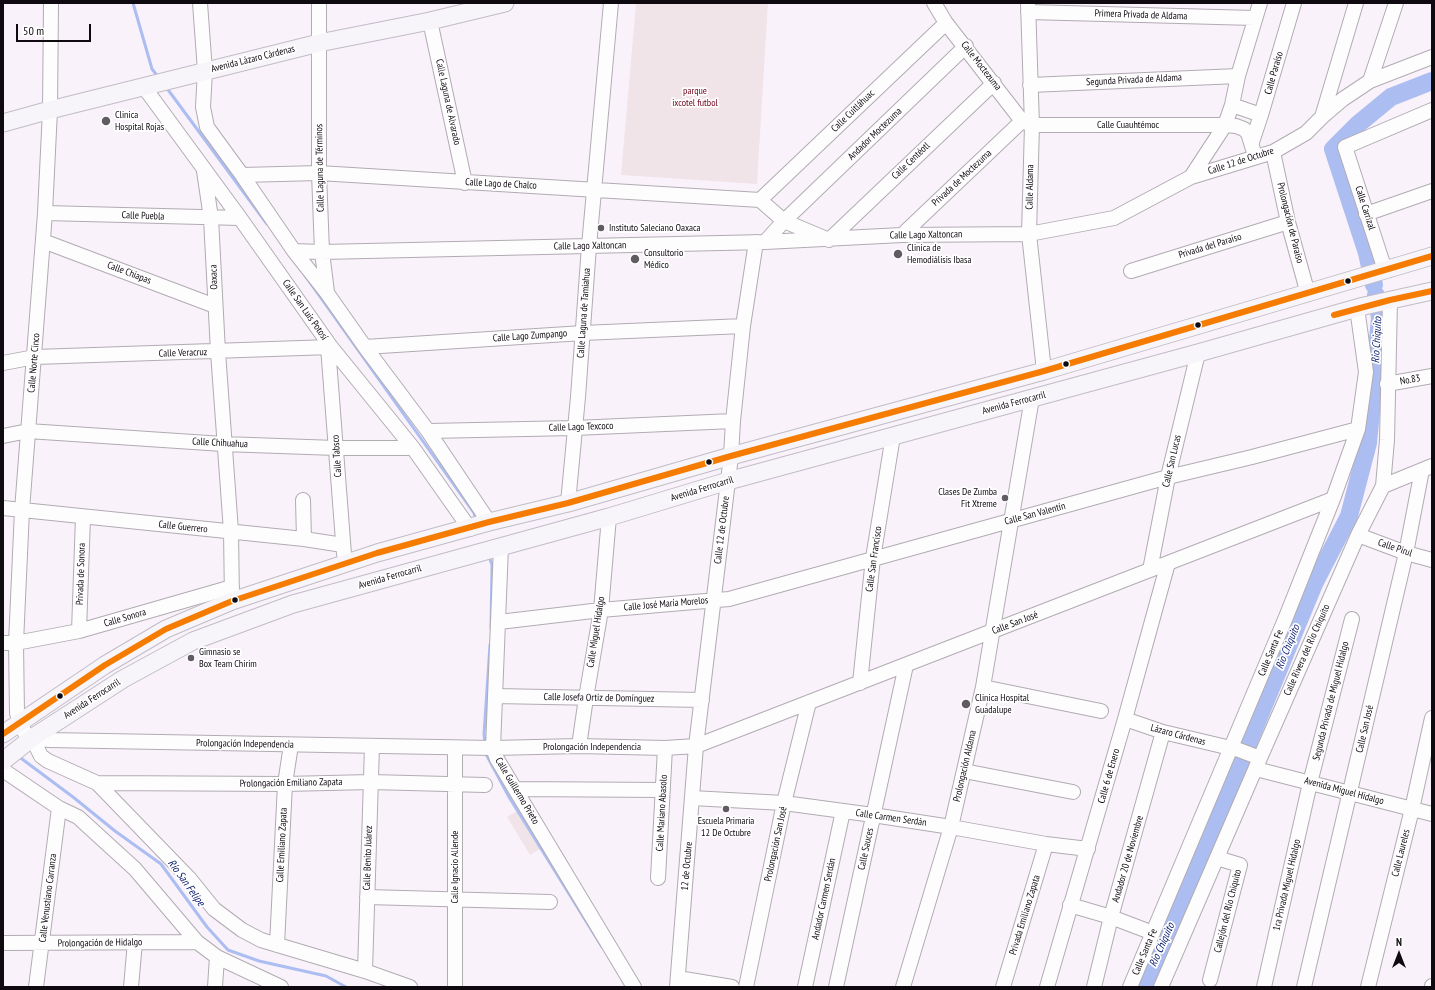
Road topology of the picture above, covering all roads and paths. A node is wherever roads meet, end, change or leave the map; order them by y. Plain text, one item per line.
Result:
1 (51, 3) edge
2 (200, 3) edge
3 (319, 3) edge
4 (505, 3) edge
5 (612, 3) edge
6 (934, 3) edge
7 (1260, 3) edge
8 (1294, 3) edge
9 (1356, 3) edge
10 (1396, 3) edge
11 (1028, 7) edge
12 (1255, 18) junction
13 (430, 21) junction
14 (946, 22) junction
15 (319, 43) junction
16 (966, 46) junction
17 (1432, 57) edge
18 (205, 71) junction
19 (1238, 76) junction
20 (1370, 80) junction
21 (994, 83) junction
22 (157, 84) junction
23 (1030, 85) junction
24 (1232, 105) junction
25 (50, 110) junction
26 (1432, 110) edge
27 (1262, 114) junction
28 (1322, 116) junction
29 (3, 123) edge
30 (1027, 123) junction
31 (1225, 125) junction
32 (1252, 142) junction
33 (1273, 152) junction
34 (1255, 156) junction
35 (203, 168) junction
36 (319, 172) junction
37 (242, 174) junction
38 (1191, 176) junction
39 (465, 182) junction
40 (595, 190) junction
41 (1432, 191) edge
42 (760, 200) junction
43 (45, 213) junction
44 (1366, 214) junction
45 (211, 218) junction
46 (240, 218) junction
47 (784, 221) junction
48 (1288, 222) junction
49 (1030, 234) junction
50 (902, 235) junction
51 (43, 240) junction
52 (829, 240) junction
53 (761, 242) junction
54 (589, 246) junction
55 (294, 251) junction
56 (322, 252) junction
57 (1432, 256) edge
58 (1131, 271) dead end
59 (1382, 271) junction
60 (1432, 291) edge
61 (327, 293) junction
62 (1308, 294) junction
63 (1387, 301) junction
64 (215, 306) junction
65 (1360, 307) junction
66 (1241, 313) junction
67 (743, 326) junction
68 (583, 333) junction
69 (1250, 339) junction
70 (329, 347) junction
71 (365, 347) junction
72 (218, 352) junction
73 (1198, 353) junction
74 (35, 357) junction
75 (3, 363) edge
76 (1044, 371) junction
77 (1432, 376) edge
78 (1387, 384) junction
79 (1032, 398) junction
80 (733, 421) junction
81 (575, 428) junction
82 (1358, 429) junction
83 (28, 431) junction
84 (428, 431) junction
85 (3, 436) edge
86 (893, 436) junction
87 (224, 444) junction
88 (336, 448) junction
89 (414, 448) junction
90 (731, 456) junction
91 (1427, 468) edge
92 (1168, 477) junction
93 (728, 481) junction
94 (1383, 486) junction
95 (1333, 499) junction
96 (304, 500) dead end
97 (568, 503) junction
98 (3, 508) edge
99 (22, 510) junction
100 (83, 517) junction
101 (609, 517) junction
102 (1011, 520) junction
103 (479, 526) junction
104 (230, 531) junction
105 (1358, 535) junction
106 (304, 539) junction
107 (343, 545) junction
108 (492, 548) junction
109 (1406, 553) junction
110 (873, 558) junction
111 (1432, 560) edge
112 (1168, 563) junction
113 (345, 564) junction
114 (1150, 570) junction
115 (232, 594) junction
116 (714, 600) junction
117 (601, 610) junction
118 (1352, 619) dead end
119 (499, 622) junction
120 (79, 631) junction
121 (993, 631) junction
122 (10, 643) edge
123 (906, 665) junction
124 (860, 683) junction
125 (983, 687) junction
126 (495, 696) junction
127 (586, 698) junction
128 (702, 700) junction
129 (809, 702) junction
130 (1101, 712) dead end
131 (1432, 718) edge
132 (1125, 719) junction
133 (20, 723) junction
134 (1163, 732) junction
135 (3, 734) edge
136 (27, 743) junction
137 (291, 745) junction
138 (372, 746) junction
139 (579, 746) junction
140 (696, 746) junction
141 (455, 748) junction
142 (486, 748) junction
143 (665, 748) junction
144 (1248, 756) junction
145 (4, 763) edge
146 (964, 771) junction
147 (370, 782) junction
148 (1310, 783) junction
149 (97, 784) junction
150 (285, 784) junction
151 (455, 785) junction
152 (485, 785) dead end
153 (516, 790) junction
154 (663, 790) junction
155 (1073, 792) dead end
156 (1350, 793) junction
157 (692, 798) junction
158 (784, 803) junction
159 (59, 808) junction
160 (1412, 809) junction
161 (843, 811) junction
162 (1432, 814) edge
163 (873, 815) junction
164 (951, 827) junction
165 (1046, 844) junction
166 (1088, 849) junction
167 (1217, 858) junction
168 (658, 878) dead end
169 (367, 898) junction
170 (455, 900) junction
171 (550, 902) dead end
172 (1070, 905) junction
173 (1111, 917) junction
174 (1153, 933) junction
175 (135, 942) junction
176 (197, 942) junction
177 (3, 943) edge
178 (42, 943) junction
179 (277, 945) junction
180 (217, 957) junction
181 (365, 971) junction
182 (1210, 980) dead end
183 (678, 983) edge
184 (36, 987) edge
185 (131, 987) edge
186 (215, 987) edge
187 (281, 987) edge
188 (410, 987) edge
189 (455, 987) edge
190 (634, 987) edge
191 (732, 987) edge
192 (746, 987) edge
193 (805, 987) edge
194 (836, 987) edge
195 (903, 987) edge
196 (1003, 987) edge
197 (1047, 987) edge
198 (1094, 987) edge
199 (1130, 987) edge
200 (1161, 987) edge
201 (1264, 987) edge
202 (1304, 987) edge
203 (1368, 987) edge

1 - 25 street, Calle Norte Cinco
2 - 18 street
3 - 15 street, Calle Laguna de Términos
4 - 13 main road, Avenida Lázaro Cárdenas
5 - 40 street, Calle Laguna de Tamiahua
6 - 14 street, Calle Moctezuma
7 - 12 street, Calle 12 de Octubre
8 - 27 street, Calle Paraíso
9 - 28 street
10 - 20 street
11 - 12 street, Primera Privada de Aldama
11 - 23 street, Calle Aldama
12 - 19 street, Calle 12 de Octubre
13 - 15 main road, Avenida Lázaro Cárdenas
13 - 39 street, Calle Laguna de Alvarado
14 - 16 street, Calle Moctezuma
14 - 42 street, Calle Cuitláhuac
15 - 18 main road, Avenida Lázaro Cárdenas
15 - 36 street, Calle Laguna de Términos
16 - 21 street, Calle Moctezuma
16 - 47 street, Andador Moctezuma
17 - 20 street, Calle 12 de Octubre
18 - 22 main road, Avenida Lázaro Cárdenas
18 - 37 street
19 - 23 street, Segunda Privada de Aldama
19 - 24 street, Calle 12 de Octubre
20 - 28 street, Calle 12 de Octubre
21 - 30 street, Calle Moctezuma
21 - 52 street, Calle Centéotl
22 - 25 main road, Avenida Lázaro Cárdenas
22 - 35 street, Calle San Luis Potosí
23 - 30 street, Calle Aldama
24 - 27 street
24 - 31 street, Calle 12 de Octubre
25 - 29 main road, Avenida Lázaro Cárdenas
25 - 43 street, Calle Norte Cinco
26 - 44 street, Calle Carrizal
27 - 32 street, Calle Paraíso
28 - 33 street, Calle 12 de Octubre
30 - 31 street, Calle Cuauhtémoc
30 - 49 street, Calle Aldama
30 - 50 street, Privada de Moctezuma
31 - 32 street, Calle Cuauhtémoc
31 - 38 street, Calle 12 de Octubre
32 - 34 street
33 - 34 street, Calle 12 de Octubre
33 - 48 street, Prolongación de Paraíso
34 - 38 street, Calle 12 de Octubre
35 - 45 street, Oaxaca
35 - 46 street, Calle San Luis Potosí
36 - 37 street, Calle Lago de Chalco
36 - 39 street, Calle Lago de Chalco
36 - 56 street, Calle Laguna de Términos
37 - 55 street
38 - 49 street, Calle 12 de Octubre
39 - 40 street, Calle Lago de Chalco
40 - 42 street, Calle Lago de Chalco
40 - 54 street, Calle Laguna de Tamiahua
41 - 44 street
42 - 47 street
43 - 45 street, Calle Puebla
43 - 51 street, Calle Norte Cinco
44 - 59 street, Calle Carrizal
45 - 46 street, Calle Puebla
45 - 64 street, Oaxaca
46 - 70 street, Calle San Luis Potosí
47 - 52 street
47 - 53 street
48 - 58 street, Privada del Paraíso
48 - 62 street, Prolongación de Paraíso
49 - 50 street, Calle Lago Xaltoncan
49 - 76 street, Calle Aldama
50 - 52 street, Calle Lago Xaltoncan
51 - 64 street, Calle Chiapas
51 - 74 street, Calle Norte Cinco
52 - 53 street, Calle Lago Xaltoncan
53 - 54 street, Calle Lago Xaltoncan
53 - 67 street, Calle 12 de Octubre
54 - 56 street, Calle Lago Xaltoncan
54 - 68 street, Calle Laguna de Tamiahua
55 - 56 street, Calle Lago Xaltoncan
55 - 61 street
56 - 61 street, Calle Laguna de Términos
57 - 59 main road, Avenida Ferrocarril
59 - 62 main road, Avenida Ferrocarril
60 - 63 main road, Avenida Ferrocarril
61 - 71 street
62 - 66 main road, Avenida Ferrocarril
63 - 65 main road, Avenida Ferrocarril
63 - 78 street, Calle Rivera del Río Chiquito
64 - 72 street, Oaxaca
65 - 69 main road, Avenida Ferrocarril
65 - 82 street, Calle Santa Fe
66 - 69 main road
66 - 76 main road, Avenida Ferrocarril
67 - 68 street, Calle Lago Zumpango
67 - 80 street, Calle 12 de Octubre
68 - 71 street, Calle Lago Zumpango
68 - 81 street, Calle Laguna de Tamiahua
69 - 73 main road, Avenida Ferrocarril
70 - 72 street, Calle Veracruz
70 - 88 street, Calle Tabsco
70 - 89 street, Calle San Luis Potosí
71 - 84 street
72 - 74 street, Calle Veracruz
72 - 87 street, Oaxaca
73 - 79 main road, Avenida Ferrocarril
73 - 92 street, Calle San Lucas
74 - 75 street, Calle Veracruz
74 - 83 street, Calle Norte Cinco
76 - 90 main road, Avenida Ferrocarril
77 - 78 street, No.83
78 - 94 street, Calle Rivera del Río Chiquito
79 - 86 main road, Avenida Ferrocarril
79 - 102 street, Prolongación Aldama
80 - 81 street, Calle Lago Texcoco
80 - 90 street, Calle 12 de Octubre
81 - 84 street, Calle Lago Texcoco
81 - 97 street, Calle Laguna de Tamiahua
82 - 92 street, Calle San Valentín
82 - 95 street, Calle Santa Fe
83 - 85 street, Calle Chihuahua
83 - 87 street, Calle Chihuahua
83 - 99 street, Calle Norte Cinco
84 - 103 street
86 - 93 main road, Avenida Ferrocarril
86 - 110 street, Calle San Francisco
87 - 88 street, Calle Chihuahua
87 - 104 street, Oaxaca
88 - 89 street, Calle Chihuahua
88 - 107 street, Calle Tabsco
89 - 103 street, Calle San Luis Potosí
90 - 93 street, Calle 12 de Octubre
90 - 97 main road, Avenida Ferrocarril
91 - 94 street
91 - 109 street, Calle San José
92 - 102 street, Calle San Valentín
92 - 114 street, Calle San Lucas
93 - 101 main road, Avenida Ferrocarril
93 - 116 street, Calle 12 de Octubre
94 - 105 street, Calle Rivera del Río Chiquito
95 - 112 street, Calle San José
95 - 144 street, Calle Santa Fe
96 - 106 street
97 - 103 main road, Avenida Ferrocarril
98 - 99 street, Calle Guerrero
99 - 100 street, Calle Guerrero
99 - 122 street, Calle Norte Cinco
100 - 104 street, Calle Guerrero
100 - 120 street, Privada de Sonora
101 - 108 main road, Avenida Ferrocarril
101 - 117 street, Calle Miguel Hidalgo
102 - 110 street, Calle San Valentín
102 - 121 street, Prolongación Aldama
103 - 113 main road, Avenida Ferrocarril
104 - 106 street, Calle Guerrero
104 - 115 street, Oaxaca
105 - 109 street, Calle Pirul
105 - 144 street, Calle Rivera del Río Chiquito
106 - 107 street, Calle Guerrero
107 - 113 street, Calle Tabsco
108 - 119 street, Calle Guillermo Prieto
108 - 136 main road, Avenida Ferrocarril
109 - 111 street, Calle Pirul
109 - 156 street, Calle San José
110 - 116 street, Calle San Valentín
110 - 124 street, Calle San Francisco
112 - 114 street, Calle San José
112 - 132 street, Calle 6 de Enero
113 - 115 main road, Avenida Ferrocarril
114 - 121 street, Calle San José
115 - 120 street, Calle Sonora
115 - 133 main road, Avenida Ferrocarril
116 - 117 street, Calle José María Morelos
116 - 128 street, Calle 12 de Octubre
117 - 119 street, Calle José María Morelos
117 - 127 street, Calle Miguel Hidalgo
118 - 148 street, Segunda Privada de Miguel Hidalgo
119 - 126 street, Calle Guillermo Prieto
120 - 122 street, Calle Sonora
121 - 123 street, Calle San José
121 - 125 street, Prolongación Aldama
122 - 133 street, Calle Norte Cinco
123 - 124 street, Calle San José
123 - 163 street, Calle Sauces
124 - 129 street, Calle San José
125 - 130 street
125 - 146 street, Prolongación Aldama
126 - 127 street, Calle Josefa Ortiz de Domínguez
126 - 142 street, Calle Guillermo Prieto
127 - 128 street, Calle Josefa Ortiz de Domínguez
127 - 139 street, Calle Miguel Hidalgo
128 - 140 street, Calle 12 de Octubre
129 - 140 street, Calle San José
129 - 158 street, Prolongación San José
131 - 160 street, Calle Laureles
132 - 134 street, Lázaro Cárdenas
132 - 166 street, Calle 6 de Enero
133 - 135 main road, Avenida Ferrocarril
133 - 136 street
134 - 144 street, Lázaro Cárdenas
134 - 173 street, Andador 20 de Noviembre
136 - 137 street, Prolongación Independencia
136 - 145 main road, Avenida Ferrocarril
136 - 149 street
137 - 138 street, Prolongación Independencia
137 - 150 street, Calle Emiliano Zapata
138 - 141 street, Prolongación Independencia
138 - 147 street, Calle Benito Juárez
139 - 142 street, Prolongación Independencia
139 - 143 street, Prolongación Independencia
140 - 143 street, Prolongación Independencia
140 - 157 street, 12 de Octubre
141 - 142 street, Prolongación Independencia
141 - 151 street, Calle Ignacio Allende
142 - 153 street, Calle Guillermo Prieto
143 - 154 street, Calle Mariano Abasolo
144 - 148 street, Avenida Miguel Hidalgo
144 - 167 street, Calle Rivera del Río Chiquito
144 - 174 street, Calle Santa Fe
145 - 159 street
146 - 155 street
146 - 164 street, Prolongación Aldama
147 - 150 street, Prolongación Emiliano Zapata
147 - 151 street, Prolongación Emiliano Zapata
147 - 169 street, Calle Benito Juárez
148 - 156 street, Avenida Miguel Hidalgo
148 - 201 street, 1ra Privada Miguel Hidalgo
149 - 150 street, Prolongación Emiliano Zapata
149 - 179 street
150 - 179 street, Calle Emiliano Zapata
151 - 152 street, Prolongación Emiliano Zapata
151 - 170 street, Calle Ignacio Allende
153 - 154 street
153 - 190 street, Calle Guillermo Prieto
154 - 168 street, Calle Mariano Abasolo
156 - 160 street, Avenida Miguel Hidalgo
156 - 202 street, Calle San José
157 - 158 street, Calle Carmen Serdán
157 - 183 street, 12 de Octubre
158 - 161 street, Calle Carmen Serdán
158 - 192 street, Prolongación San José
159 - 176 street
159 - 178 street, Calle Venustiano Carranza
160 - 162 street, Avenida Miguel Hidalgo
160 - 203 street, Calle Laureles
161 - 163 street, Calle Carmen Serdán
161 - 193 street, Andador Carmen Serdán
163 - 164 street, Calle Carmen Serdán
163 - 194 street, Calle Sauces
164 - 165 street, Calle Carmen Serdán
164 - 195 street, Prolongación Aldama
165 - 166 street, Calle Carmen Serdán
165 - 196 street, Privada Emiliano Zapata
166 - 172 street, Calle 6 de Enero
167 - 182 street, Callejón del Río Chiquito
167 - 200 street, Calle Rivera del Río Chiquito
169 - 170 street
169 - 181 street, Calle Benito Juárez
170 - 171 street
170 - 189 street, Calle Ignacio Allende
172 - 173 street
172 - 197 street, Calle 6 de Enero
173 - 174 street
173 - 198 street, Andador 20 de Noviembre
174 - 199 street, Calle Santa Fe
175 - 176 street, Prolongación de Hidalgo
175 - 178 street, Prolongación de Hidalgo
175 - 185 street
176 - 180 street
177 - 178 street, Prolongación de Hidalgo
178 - 184 street, Calle Venustiano Carranza
179 - 181 street
180 - 186 street
180 - 187 street
181 - 188 street
183 - 191 street

